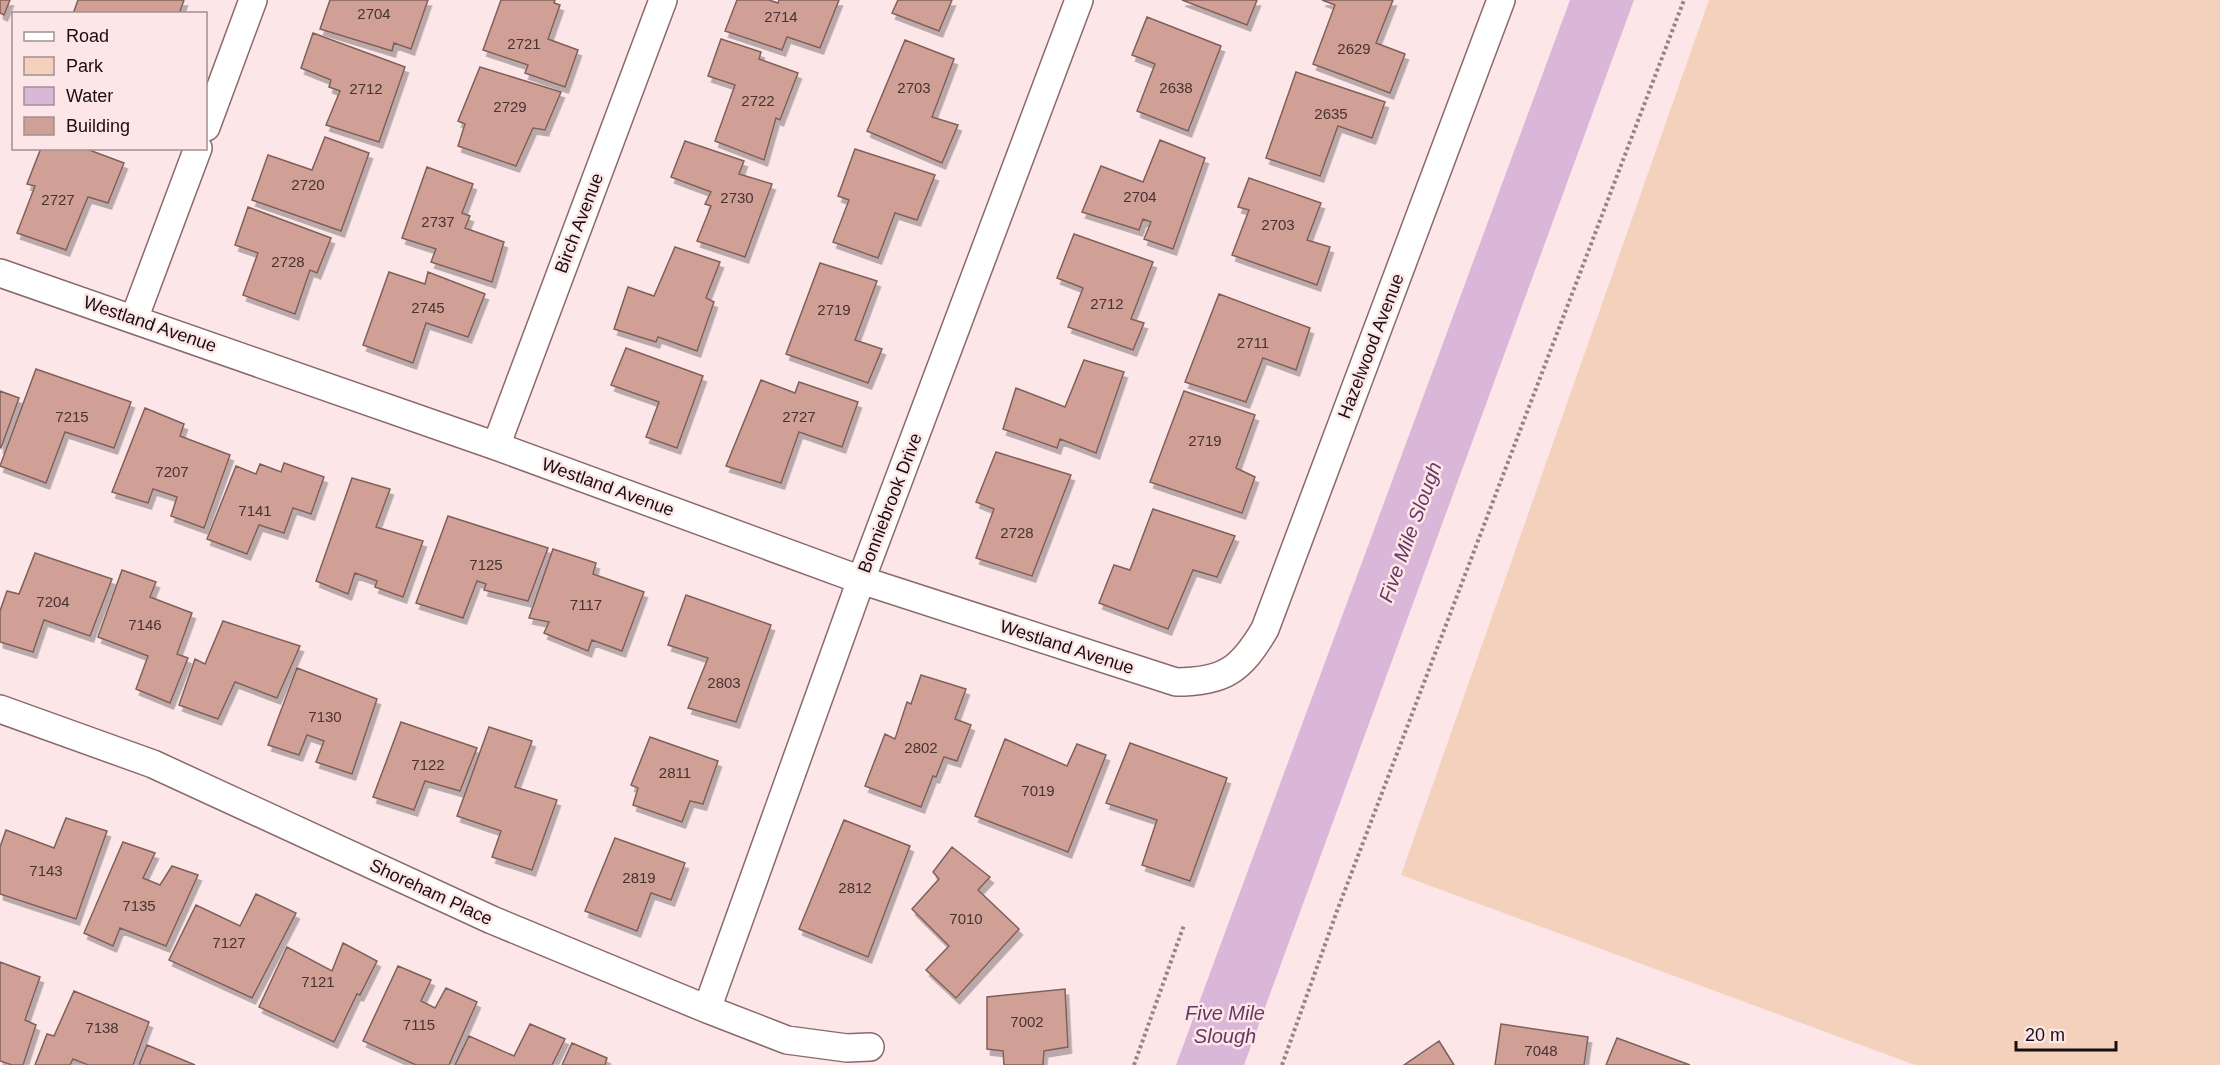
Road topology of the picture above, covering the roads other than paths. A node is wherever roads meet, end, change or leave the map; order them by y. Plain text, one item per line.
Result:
1 (253, 0) edge
2 (663, 0) edge
3 (1079, 0) edge
4 (1501, 0) edge
5 (207, 125) edge
6 (197, 150) edge
7 (0, 273) edge
8 (134, 319) junction
9 (496, 446) junction
10 (861, 580) junction
11 (1219, 676) joint
12 (0, 709) edge
13 (707, 1009) junction
14 (870, 1047) dead end

1 - 5 street
2 - 9 street, Birch Avenue
3 - 10 street, Bonniebrook Drive
4 - 11 street, Hazelwood Avenue
6 - 8 street
7 - 8 street, Westland Avenue
8 - 9 street, Westland Avenue
9 - 10 street, Westland Avenue
10 - 11 street, Westland Avenue
10 - 13 street, Bonniebrook Drive
12 - 13 street, Shoreham Place
13 - 14 street, Shoreham Place

